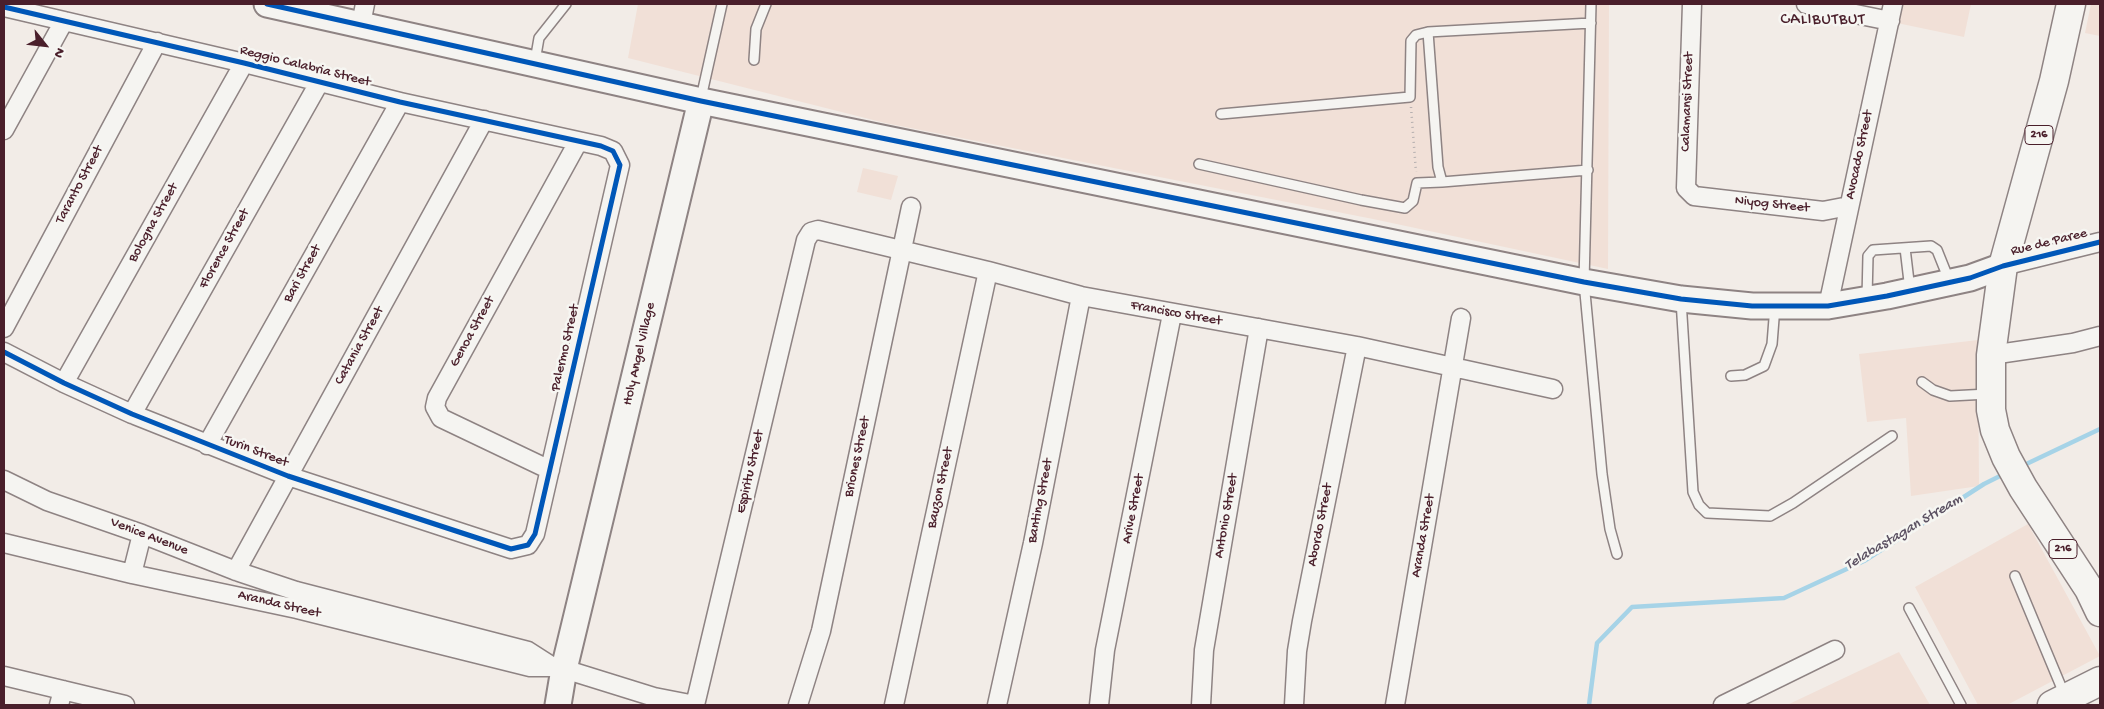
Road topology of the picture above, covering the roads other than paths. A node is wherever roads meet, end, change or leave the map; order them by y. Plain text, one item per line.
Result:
1 (267, 4) edge
2 (566, 4) edge
3 (722, 4) edge
4 (766, 4) edge
5 (1591, 4) edge
6 (1692, 4) edge
7 (1806, 4) edge
8 (2071, 4) edge
9 (4, 8) edge
10 (1891, 12) edge
11 (363, 14) edge
12 (64, 21) junction
13 (1591, 23) junction
14 (1428, 32) junction
15 (157, 42) junction
16 (754, 60) dead end
17 (244, 63) junction
18 (534, 64) junction
19 (318, 83) junction
20 (701, 101) junction
21 (400, 102) junction
22 (10, 106) edge
23 (1220, 114) dead end
24 (484, 120) junction
25 (4, 130) edge
26 (578, 142) junction
27 (601, 146) joint
28 (1198, 164) dead end
29 (1588, 170) junction
30 (1442, 182) junction
31 (1694, 196) joint
32 (1849, 206) junction
33 (911, 207) dead end
34 (806, 240) joint
35 (2100, 242) edge
36 (1905, 248) junction
37 (903, 250) junction
38 (2003, 266) junction
39 (988, 271) junction
40 (1584, 282) junction
41 (1950, 282) junction
42 (1910, 291) junction
43 (1081, 296) junction
44 (1681, 299) junction
45 (1867, 300) junction
46 (1775, 306) junction
47 (1828, 306) junction
48 (1172, 314) junction
49 (1461, 318) dead end
50 (4, 328) edge
51 (1259, 328) junction
52 (2100, 336) edge
53 (1357, 346) junction
54 (4, 352) edge
55 (1991, 355) junction
56 (1452, 366) junction
57 (1731, 376) dead end
58 (1922, 382) dead end
59 (64, 383) junction
60 (1553, 389) dead end
61 (1990, 394) junction
62 (132, 414) junction
63 (1892, 436) dead end
64 (207, 445) junction
65 (550, 470) junction
66 (288, 476) junction
67 (4, 480) edge
68 (142, 534) junction
69 (4, 543) edge
70 (511, 549) joint
71 (1617, 554) dead end
72 (236, 571) junction
73 (132, 574) junction
74 (2015, 576) dead end
75 (296, 590) joint
76 (242, 596) junction
77 (1909, 608) dead end
78 (2100, 612) edge
79 (1835, 650) dead end
80 (559, 668) junction
81 (4, 676) edge
82 (2100, 681) edge
83 (61, 698) edge
84 (2100, 699) edge
85 (2069, 703) edge
86 (125, 705) edge
87 (558, 705) edge
88 (695, 705) edge
89 (798, 705) edge
90 (894, 705) edge
91 (997, 705) edge
92 (1098, 705) edge
93 (1201, 705) edge
94 (1294, 705) edge
95 (1395, 705) edge
96 (1723, 705) edge
97 (1961, 705) edge

1 - 11 street
2 - 18 lane
3 - 20 lane, Holy Angel Village
4 - 16 lane
5 - 13 lane
6 - 31 street, Calamansi Street
7 - 10 street
8 - 38 main road, 216
9 - 12 street, Reggio Calabria Street
10 - 32 street, Avocado Street
11 - 18 street
12 - 15 street, Reggio Calabria Street
12 - 22 street
13 - 14 lane
13 - 29 lane
14 - 23 lane
14 - 30 lane
15 - 17 street, Reggio Calabria Street
15 - 50 street, Taranto Street
17 - 19 street, Reggio Calabria Street
17 - 59 street, Bologna Street
18 - 20 street
19 - 21 street, Reggio Calabria Street
19 - 62 street, Florence Street
20 - 40 street
20 - 80 street, Holy Angel Village
21 - 24 street, Reggio Calabria Street
21 - 64 street, Bari Street
22 - 25 street
24 - 26 street, Reggio Calabria Street
24 - 66 street, Catania Street
26 - 27 street, Reggio Calabria Street
26 - 65 street, Genoa Street
27 - 65 street, Palermo Street
28 - 30 lane
29 - 30 lane
29 - 40 lane
31 - 32 street, Niyog Street
32 - 47 street, Avocado Street
33 - 37 street, Briones Street
34 - 37 street, Francisco Street
34 - 88 street, Espiritu Street
35 - 38 street, Rue de Paree
36 - 41 lane
36 - 42 lane
36 - 45 lane
37 - 39 street, Francisco Street
37 - 89 street, Briones Street
38 - 41 street
38 - 55 main road, 216
39 - 43 street, Francisco Street
39 - 90 street, Bauzon Street
40 - 44 street
40 - 71 lane
41 - 42 street
42 - 45 street
43 - 48 street, Francisco Street
43 - 91 street, Banting Street
44 - 46 street
44 - 63 lane
45 - 47 street
46 - 47 street
46 - 57 lane
48 - 51 street, Francisco Street
48 - 92 street, Arive Street
49 - 56 street, Aranda Street
51 - 53 street, Francisco Street
51 - 93 street, Antonio Street
52 - 55 street
53 - 56 street, Francisco Street
53 - 94 street, Abordo Street
54 - 59 street, Turin Street
55 - 61 main road, 216
56 - 60 street, Francisco Street
56 - 95 street, Aranda Street
58 - 61 lane
59 - 62 street, Turin Street
61 - 78 main road, 216
62 - 64 street, Turin Street
64 - 66 street, Turin Street
65 - 70 street, Palermo Street
66 - 70 street, Turin Street
66 - 72 street, Catania Street
67 - 68 street, Venice Avenue
68 - 72 street, Venice Avenue
68 - 73 street
69 - 73 street, Aranda Street
72 - 75 street, Venice Avenue
72 - 76 street
73 - 76 street, Aranda Street
74 - 85 lane
75 - 80 street, Aranda Street
76 - 80 street, Aranda Street
77 - 97 lane
79 - 96 street
80 - 87 street, Holy Angel Village
80 - 88 street, Aranda Street
81 - 83 street
82 - 85 main road
83 - 86 street
84 - 85 main road

